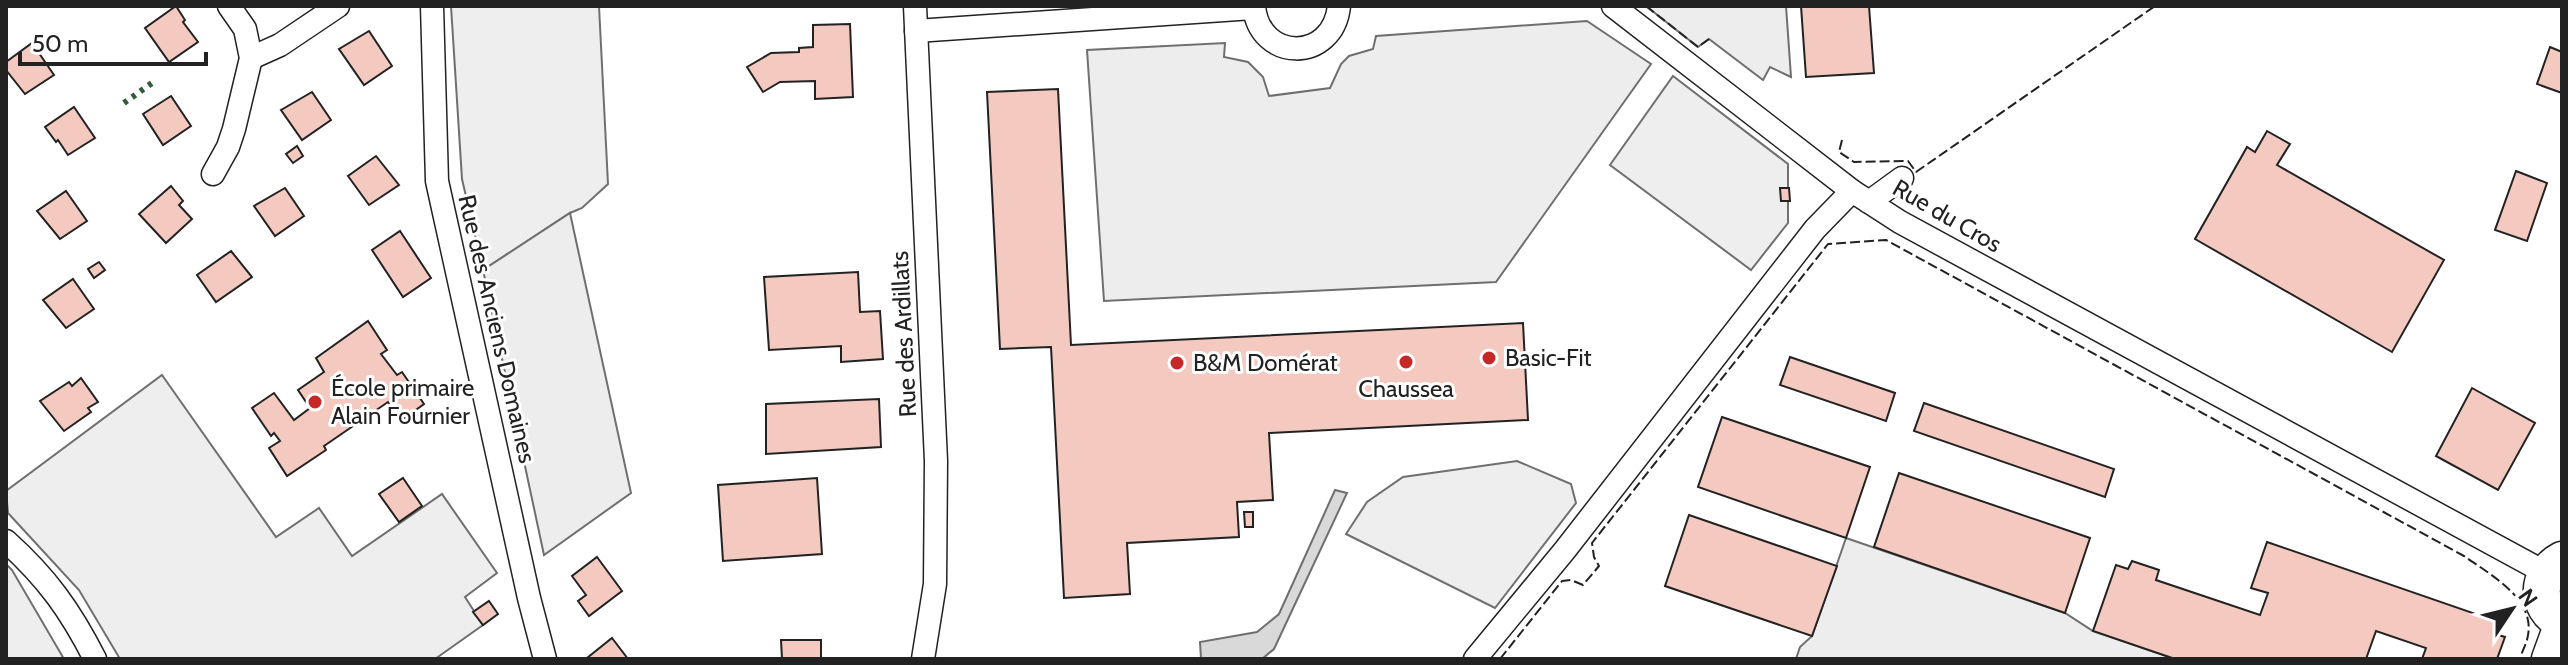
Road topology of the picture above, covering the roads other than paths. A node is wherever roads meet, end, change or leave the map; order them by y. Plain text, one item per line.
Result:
1 (229, 6) edge
2 (338, 6) edge
3 (432, 6) edge
4 (915, 6) edge
5 (1339, 6) edge
6 (1613, 6) edge
7 (1254, 7) edge
8 (916, 31) junction
9 (251, 58) junction
10 (213, 174) dead end
11 (1902, 178) dead end
12 (1860, 196) junction
13 (6, 541) edge
14 (2554, 566) edge
15 (2562, 624) edge
16 (95, 659) edge
17 (545, 659) edge
18 (923, 659) edge
19 (1475, 659) edge
20 (2550, 659) edge

1 - 9 street
2 - 9 street
3 - 17 street, Rue des Anciens Domaines
4 - 8 street, Rue des Ardillats
5 - 7 street
6 - 12 street, Rue du Cros
7 - 8 street
8 - 18 street, Rue des Ardillats
9 - 10 street
11 - 12 street
12 - 14 street, Rue du Cros
12 - 19 street
13 - 16 street
14 - 15 main road
15 - 20 main road

